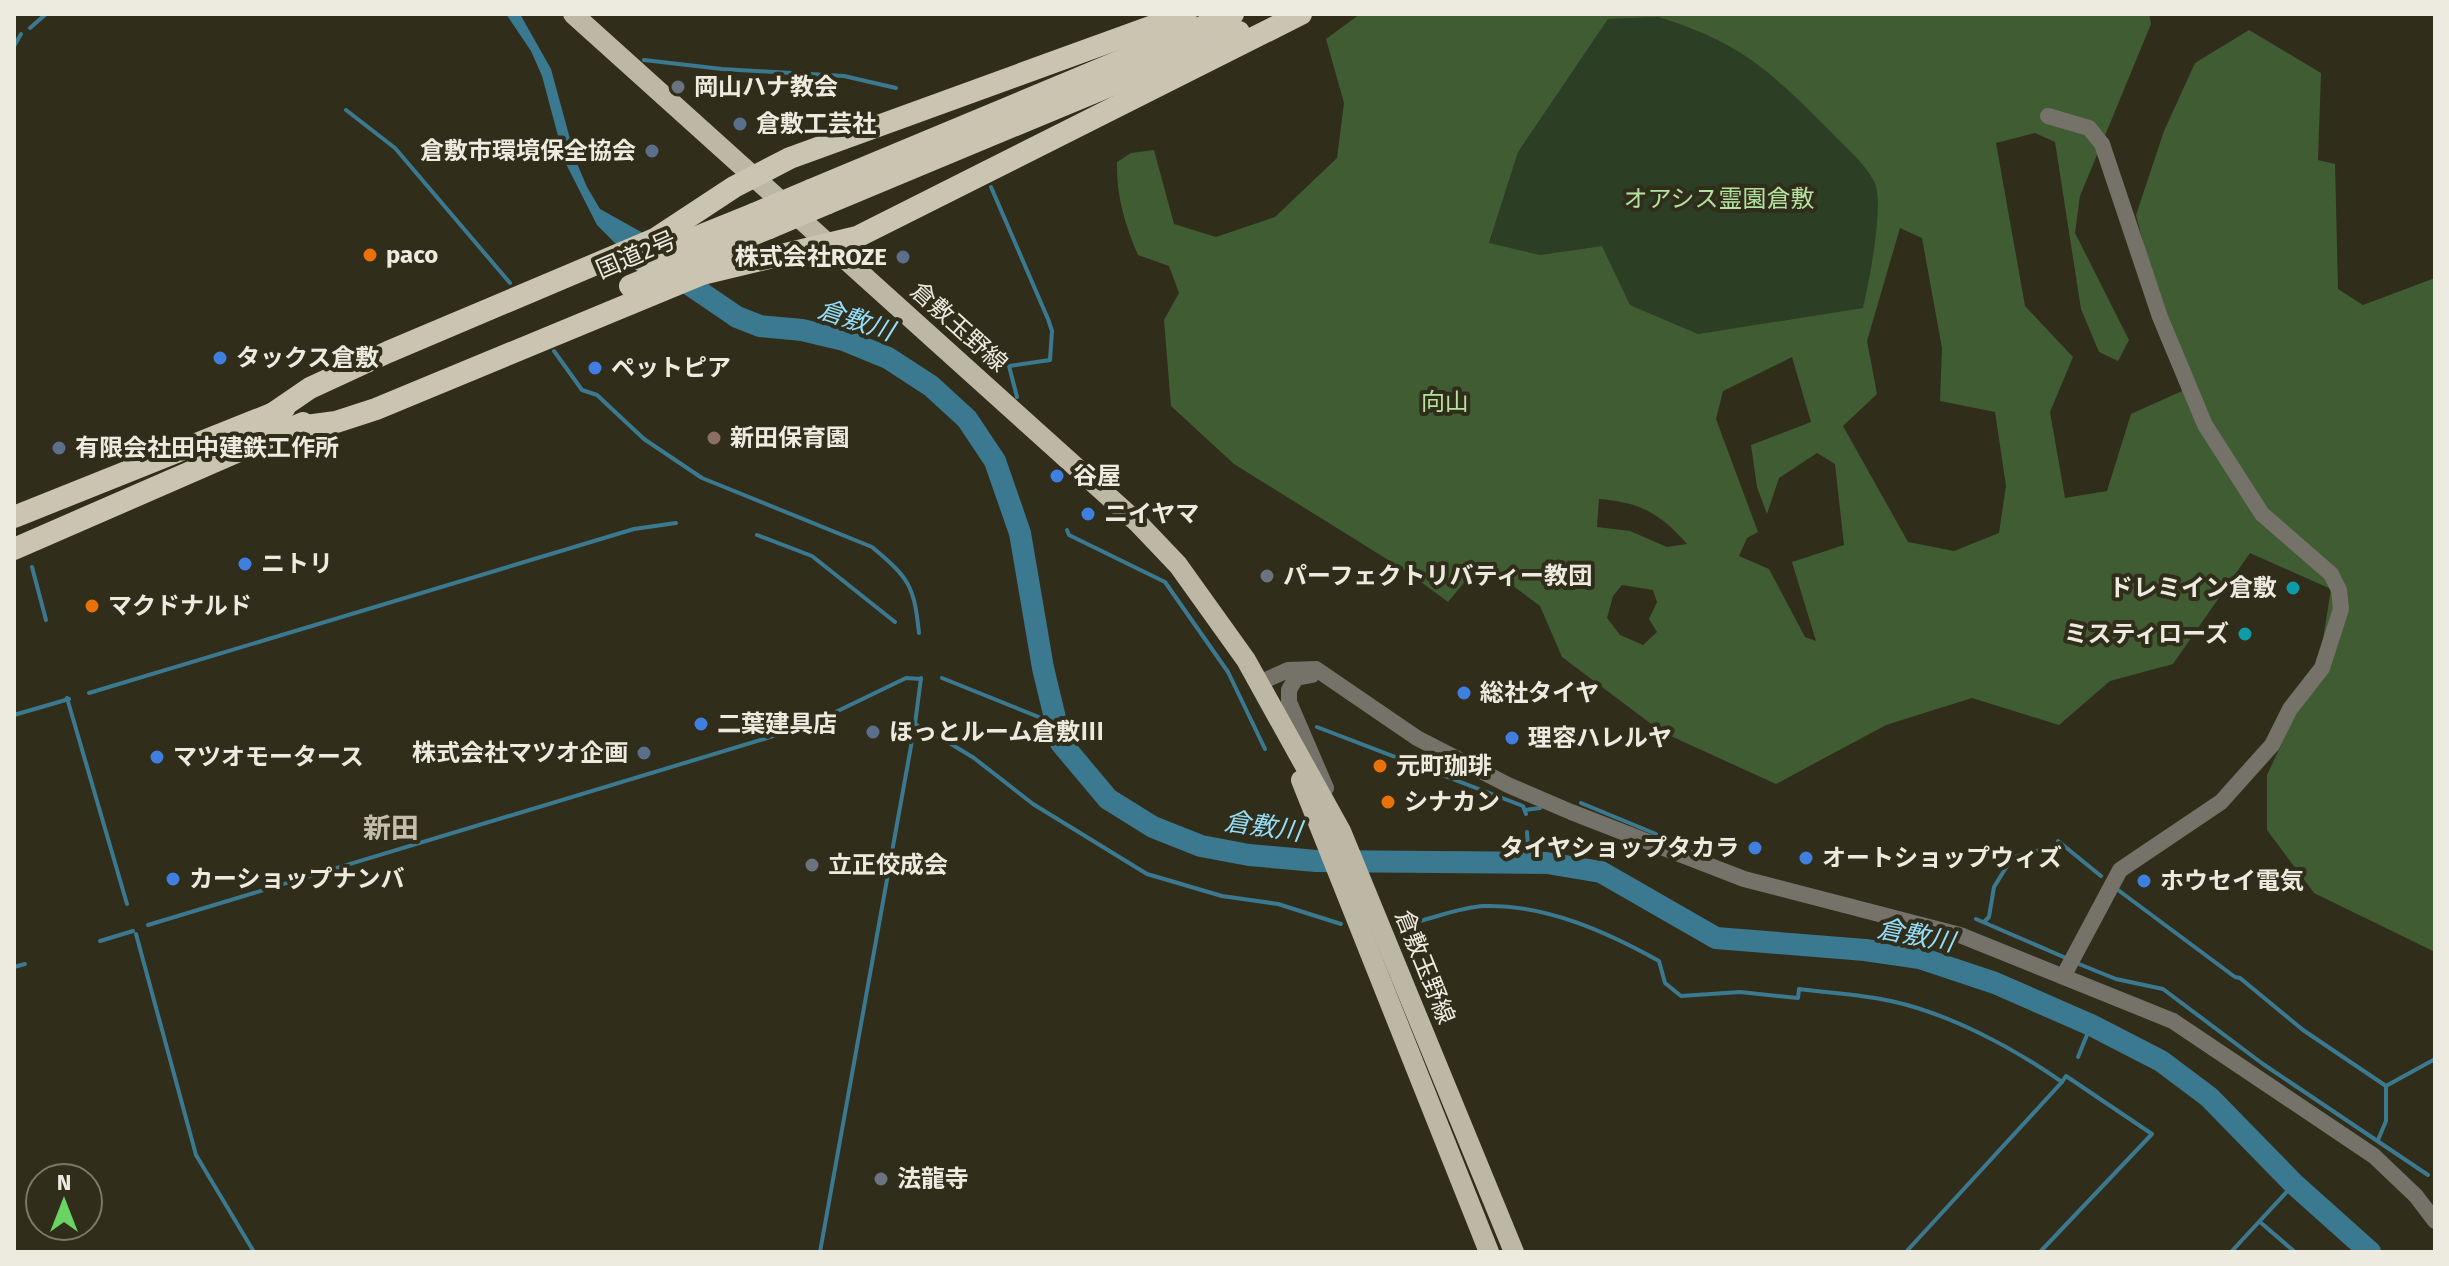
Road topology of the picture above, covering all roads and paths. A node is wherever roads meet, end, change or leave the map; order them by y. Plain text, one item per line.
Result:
1 (573, 14) edge
2 (1186, 14) edge
3 (1233, 14) edge
4 (1281, 14) edge
5 (1301, 14) edge
6 (2048, 116) dead end
7 (754, 176) junction
8 (820, 196) junction
9 (762, 221) junction
10 (662, 244) junction
11 (831, 246) junction
12 (694, 268) junction
13 (14, 517) edge
14 (14, 549) edge
15 (1326, 675) junction
16 (1259, 683) junction
17 (1332, 833) junction
18 (2069, 965) junction
19 (2435, 1221) edge
20 (1489, 1252) edge
21 (1514, 1252) edge

1 - 7 main road, 倉敷玉野線
2 - 7 highway
3 - 8 highway, 国道2号
4 - 8 highway, 国道2号
5 - 11 highway
6 - 18 street
7 - 10 highway
7 - 11 main road, 倉敷玉野線
8 - 9 highway, 国道2号, bridge
9 - 10 highway, 国道2号
9 - 12 highway, 国道2号
10 - 13 highway, 国道2号
11 - 12 highway
11 - 16 main road, 倉敷玉野線
12 - 14 highway
15 - 16 street
15 - 17 street
15 - 18 street
16 - 17 main road, 倉敷玉野線
17 - 20 main road, 倉敷玉野線
17 - 21 main road, 倉敷玉野線
18 - 19 street

